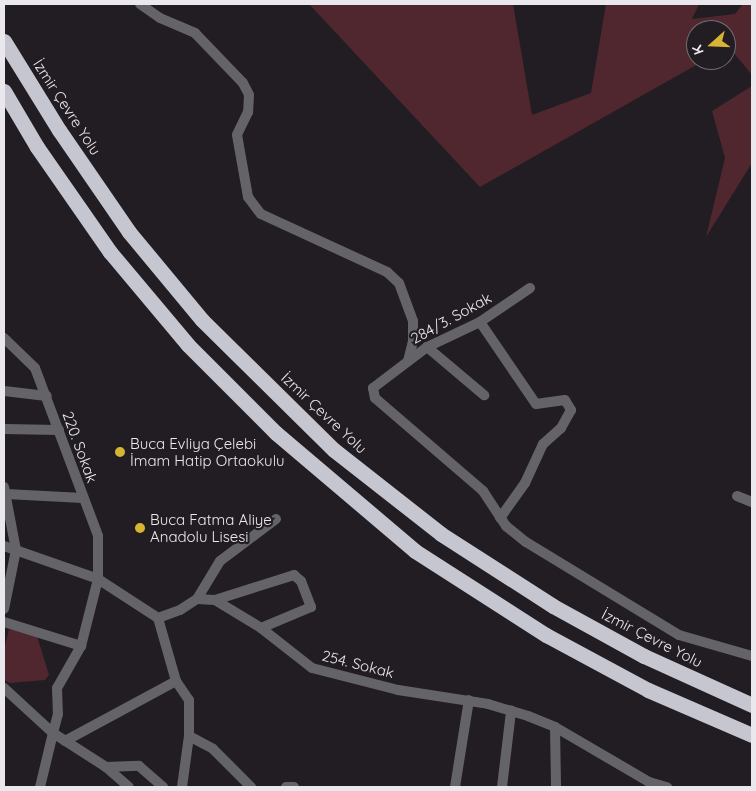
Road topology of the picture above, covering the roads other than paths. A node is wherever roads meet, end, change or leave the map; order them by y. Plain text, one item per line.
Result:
1 (140, 4) edge
2 (4, 41) edge
3 (4, 91) edge
4 (530, 288) dead end
5 (480, 322) junction
6 (4, 338) edge
7 (427, 347) junction
8 (408, 361) junction
9 (4, 391) edge
10 (484, 395) dead end
11 (47, 396) junction
12 (4, 429) edge
13 (59, 430) junction
14 (5, 491) edge
15 (737, 496) dead end
16 (83, 498) junction
17 (752, 502) edge
18 (276, 518) dead end
19 (500, 518) junction
20 (4, 546) edge
21 (16, 550) junction
22 (98, 579) junction
23 (197, 599) junction
24 (215, 600) junction
25 (4, 610) edge
26 (158, 618) junction
27 (4, 622) edge
28 (261, 628) junction
29 (80, 646) junction
30 (752, 656) edge
31 (176, 680) junction
32 (4, 688) edge
33 (469, 700) junction
34 (752, 705) edge
35 (511, 711) junction
36 (555, 727) junction
37 (52, 733) junction
38 (752, 734) edge
39 (189, 736) junction
40 (65, 741) junction
41 (106, 767) junction
42 (634, 773) junction
43 (40, 787) edge
44 (129, 787) edge
45 (163, 787) edge
46 (182, 787) edge
47 (251, 787) edge
48 (286, 787) edge
49 (294, 787) edge
50 (455, 787) edge
51 (502, 787) edge
52 (556, 787) edge
53 (640, 787) edge
54 (668, 787) edge

1 - 8 street
2 - 34 highway, İzmir Çevre Yolu
3 - 38 highway
4 - 5 street, 284/3. Sokak
5 - 7 street, 284/3. Sokak
5 - 19 street
6 - 11 street, 220. Sokak
7 - 8 street, 284/3. Sokak
7 - 10 street
8 - 19 street, 284/3. Sokak
9 - 11 street
11 - 13 street, 220. Sokak
12 - 13 street
13 - 16 street, 220. Sokak
14 - 16 street
14 - 21 street
15 - 17 street
16 - 22 street, 220. Sokak
18 - 23 street
19 - 30 street
20 - 21 street
21 - 22 street
21 - 25 street
22 - 26 street
22 - 29 street, 220. Sokak
23 - 24 street, 254. Sokak
23 - 26 street
24 - 28 street, 254. Sokak
24 - 28 street
26 - 31 street
27 - 29 street
28 - 33 street, 254. Sokak
29 - 37 street, 220. Sokak
31 - 39 street
31 - 40 street
32 - 37 street
33 - 35 street, 254. Sokak
33 - 50 street
35 - 36 street, 254. Sokak
35 - 51 street
36 - 42 street, 254. Sokak
36 - 52 street
37 - 40 street
37 - 43 street, 220. Sokak
39 - 46 street
39 - 47 street
40 - 41 street
41 - 44 street
41 - 45 street
42 - 53 street
42 - 54 street, 254. Sokak
48 - 49 street

